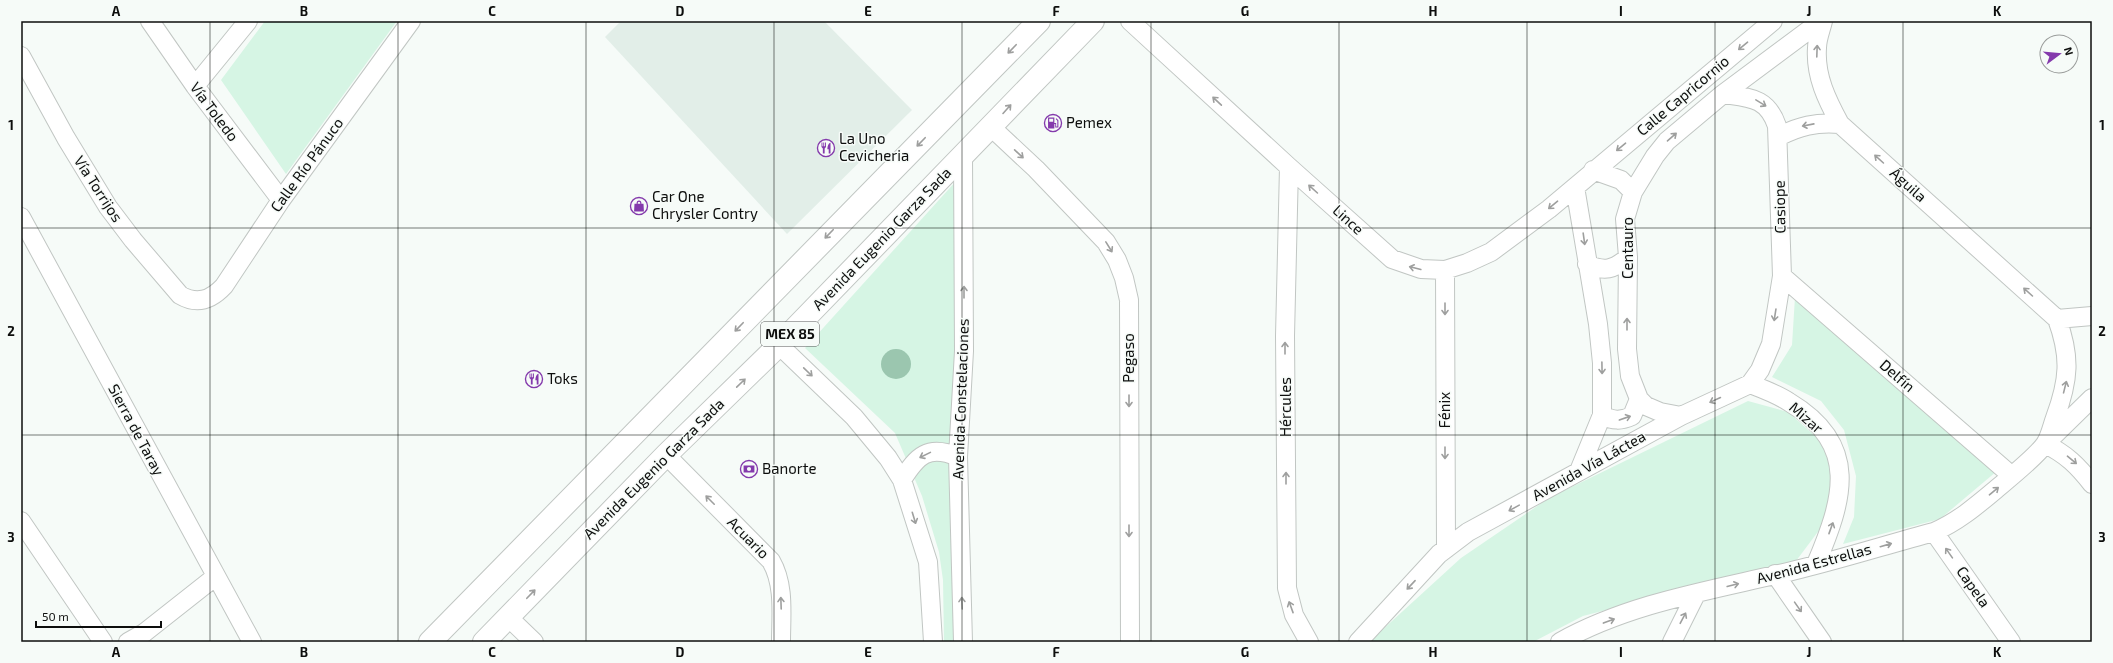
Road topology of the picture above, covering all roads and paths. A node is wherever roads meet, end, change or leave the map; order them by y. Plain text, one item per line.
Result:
1 (150, 21) edge
2 (248, 21) edge
3 (411, 21) edge
4 (1039, 21) edge
5 (1093, 21) edge
6 (1130, 21) edge
7 (1773, 21) edge
8 (1822, 21) edge
9 (21, 56) edge
10 (195, 86) junction
11 (1723, 94) junction
12 (1840, 124) junction
13 (991, 127) junction
14 (1778, 137) junction
15 (963, 155) junction
16 (1289, 168) junction
17 (1593, 170) junction
18 (1575, 187) junction
19 (1634, 192) junction
20 (281, 200) junction
21 (21, 217) edge
22 (1628, 257) junction
23 (1587, 264) junction
24 (1445, 270) junction
25 (1782, 276) junction
26 (199, 301) joint
27 (2092, 316) edge
28 (2057, 318) junction
29 (779, 345) junction
30 (1750, 384) junction
31 (2092, 398) edge
32 (1639, 400) junction
33 (1602, 415) junction
34 (1681, 416) junction
35 (2045, 444) junction
36 (666, 456) junction
37 (958, 457) junction
38 (1579, 470) junction
39 (2012, 476) junction
40 (902, 480) junction
41 (2092, 484) edge
42 (21, 521) edge
43 (1934, 532) junction
44 (1446, 549) junction
45 (1816, 564) junction
46 (1776, 574) junction
47 (215, 577) junction
48 (1696, 594) junction
49 (508, 617) junction
50 (1584, 637) edge
51 (103, 642) edge
52 (128, 642) edge
53 (252, 642) edge
54 (430, 642) edge
55 (484, 642) edge
56 (534, 642) edge
57 (781, 642) edge
58 (933, 642) edge
59 (963, 642) edge
60 (1130, 642) edge
61 (1308, 642) edge
62 (1358, 642) edge
63 (1560, 642) edge
64 (1672, 642) edge
65 (1822, 642) edge
66 (2011, 642) edge

1 - 10 street, Vía Toledo
2 - 10 street
3 - 20 street, Calle Río Pánuco
4 -> 54 highway, MEX 85
13 -> 5 highway, Avenida Eugenio Garza Sada / MEX 85
16 -> 6 street, Lince
7 -> 17 street, Calle Capricornio
8 - 11 street, Águila
12 -> 8 street, Águila
9 - 26 street, Vía Torrijos
10 - 20 street, Vía Toledo
11 -> 14 street
19 -> 11 street, Centauro
12 -> 14 street
28 -> 12 street, Águila
13 - 15 highway, Avenida Eugenio Garza Sada / MEX 85
13 -> 60 street, Pegaso
14 - 25 street, Casiope
15 - 29 highway, Avenida Eugenio Garza Sada / MEX 85
37 -> 15 street, Avenida Constelaciones
24 -> 16 street, Lince
61 -> 16 street, Hércules
17 - 18 street, Lince
17 - 19 street
18 -> 23 street
18 -> 24 street, Lince
19 - 22 street, Centauro
20 - 26 street, Calle Río Pánuco
21 - 47 street, Sierra de Taray
22 - 23 street
32 -> 22 street, Centauro
23 -> 33 street
24 -> 44 street, Fénix
25 -> 30 street
25 - 39 street, Delfín
27 - 28 street
35 -> 28 street, Avenida Estrellas
36 -> 29 highway, Avenida Eugenio Garza Sada / MEX 85
29 -> 40 street
30 -> 34 street, Avenida Vía Láctea
45 -> 30 street, Mizar
31 - 35 street, Avenida Estrellas
33 -> 32 street
32 - 34 street
33 - 38 street
34 - 38 street, Avenida Vía Láctea
35 - 39 street, Avenida Estrellas
35 -> 41 street
49 -> 36 highway, Avenida Eugenio Garza Sada / MEX 85
57 -> 36 street, Acuario
37 -> 40 street
59 -> 37 street, Avenida Constelaciones
38 -> 44 street, Avenida Vía Láctea
43 -> 39 street, Avenida Estrellas
40 -> 58 street
42 - 51 street
45 -> 43 street, Avenida Estrellas
66 -> 43 street, Capela
44 -> 62 street, Avenida Vía Láctea
45 - 46 street, Avenida Estrellas
48 -> 46 street, Avenida Estrellas
46 -> 65 street
47 - 52 street
47 - 53 street, Sierra de Taray
50 -> 48 street, Avenida Estrellas
64 -> 48 street
49 - 55 highway, Avenida Eugenio Garza Sada / MEX 85
49 - 56 street
50 - 63 street, Avenida Estrellas

